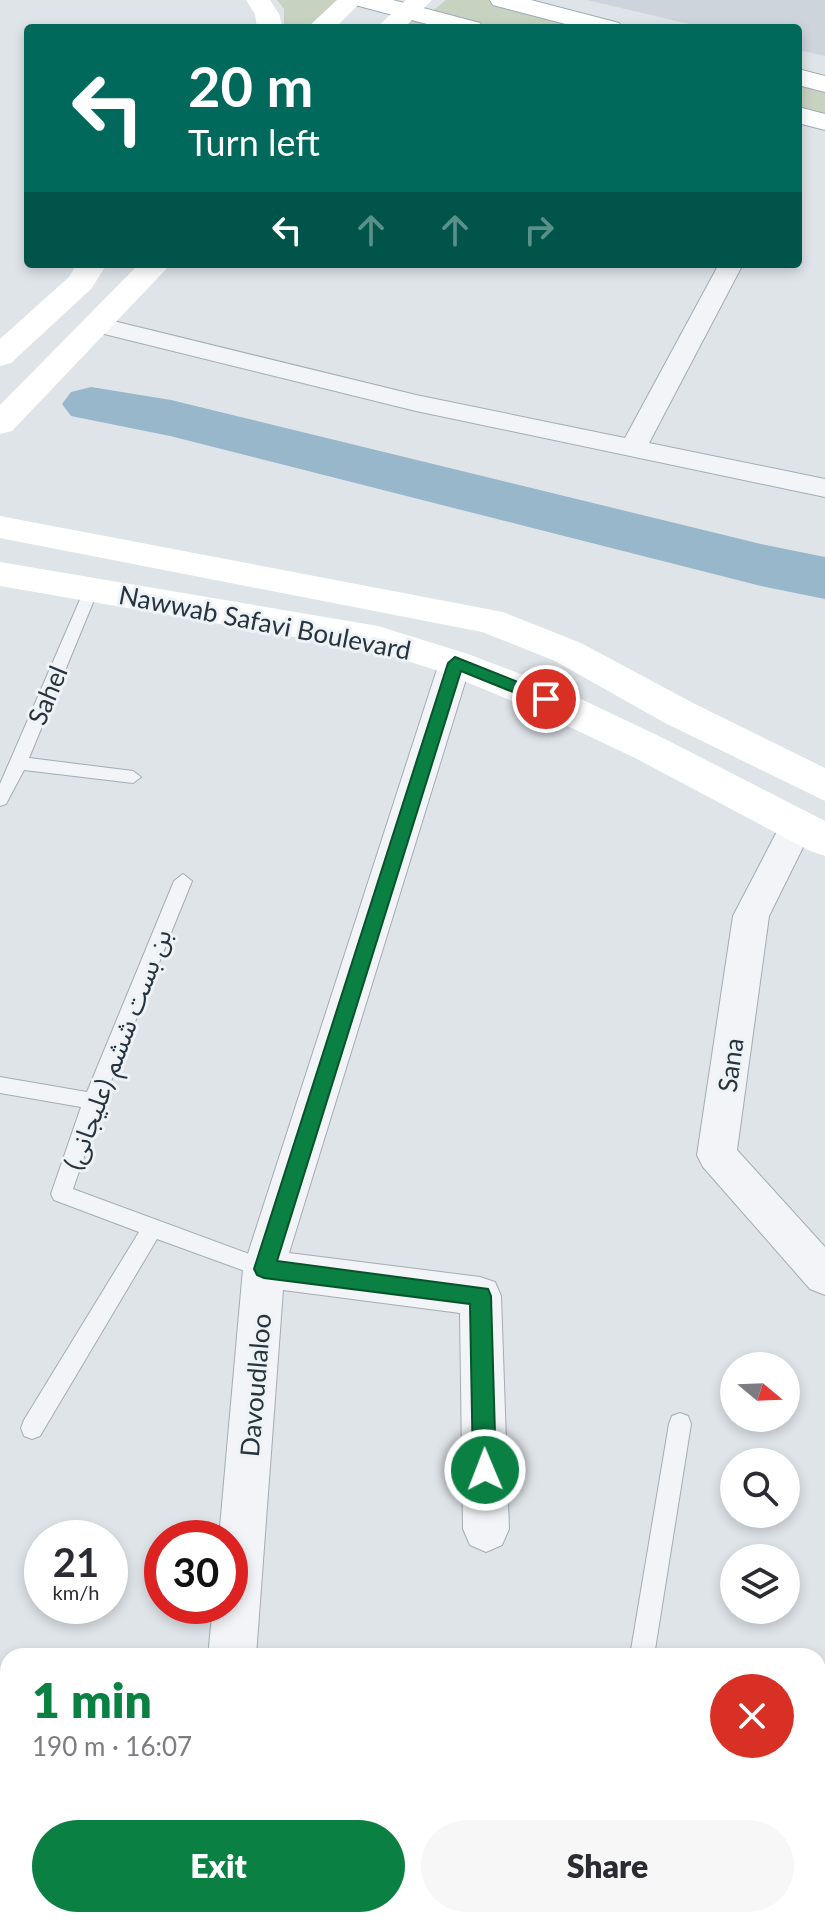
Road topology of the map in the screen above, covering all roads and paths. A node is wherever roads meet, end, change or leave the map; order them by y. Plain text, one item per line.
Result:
1 (258, 0) edge
2 (351, 0) edge
3 (364, 0) edge
4 (502, 0) edge
5 (405, 13) edge
6 (269, 24) edge
7 (324, 24) edge
8 (453, 24) edge
9 (595, 24) edge
10 (802, 78) edge
11 (825, 84) edge
12 (802, 116) edge
13 (825, 122) edge
14 (70, 268) edge
15 (89, 268) edge
16 (152, 268) edge
17 (729, 268) edge
18 (97, 325) junction
19 (0, 336) edge
20 (0, 356) edge
21 (5, 416) edge
22 (632, 450) junction
23 (825, 488) edge
24 (0, 527) edge
25 (0, 556) edge
26 (224, 570) junction
27 (0, 574) edge
28 (92, 588) junction
29 (455, 663) junction
30 (19, 763) junction
31 (133, 777) dead end
32 (825, 786) edge
33 (0, 800) edge
34 (811, 833) edge
35 (183, 881) dead end
36 (0, 1085) edge
37 (93, 1101) junction
38 (153, 1227) junction
39 (264, 1269) junction
40 (825, 1276) edge
41 (680, 1424) dead end
42 (32, 1428) dead end
43 (486, 1529) dead end
44 (233, 1648) edge
45 (643, 1648) edge

1 - 6 main road
2 - 7 main road
3 - 5 main road
4 - 9 main road
5 - 8 main road
10 - 11 main road
12 - 13 main road
14 - 19 main road
15 - 20 main road
16 - 18 main road
17 - 22 street
18 - 21 main road
18 - 22 street
22 - 23 street
24 - 26 main road, Nawwab Safavi Boulevard
25 - 26 main road
26 - 32 main road, Nawwab Safavi Boulevard
27 - 28 main road, Nawwab Safavi Boulevard
28 - 29 main road, Nawwab Safavi Boulevard
28 - 30 lane, Sahel
29 - 34 main road, Nawwab Safavi Boulevard
29 - 39 street, Davoudlaloo
30 - 31 lane
30 - 33 lane, Sahel
34 - 40 street, Sana
35 - 37 lane, بن بست ششم (علیجانی)
36 - 37 lane
37 - 38 lane, بن بست ششم (علیجانی)
38 - 39 lane, بن بست ششم (علیجانی)
38 - 42 lane
39 - 43 street
39 - 44 street, Davoudlaloo
41 - 45 lane

